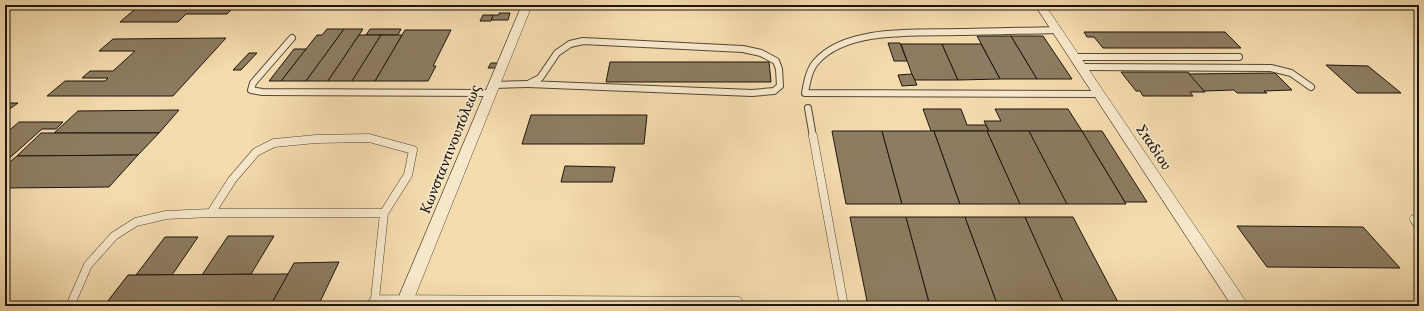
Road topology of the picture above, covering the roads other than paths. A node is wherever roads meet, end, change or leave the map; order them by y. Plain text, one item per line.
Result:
1 (527, 5) edge
2 (1040, 5) edge
3 (1056, 30) junction
4 (292, 38) dead end
5 (1239, 57) dead end
6 (1078, 62) junction
7 (528, 84) junction
8 (1311, 87) dead end
9 (492, 89) junction
10 (1099, 94) junction
11 (808, 108) dead end
12 (211, 213) junction
13 (384, 213) junction
14 (1419, 217) edge
15 (1419, 227) edge
16 (738, 301) dead end
17 (373, 302) edge
18 (405, 302) edge
19 (70, 306) edge
20 (844, 306) edge
21 (1241, 306) edge

1 - 9 street, Κωνσταντινουπόλεως
2 - 3 street, Σταδίου
3 - 6 street, Σταδίου
3 - 10 lane
4 - 9 lane
5 - 6 lane
6 - 8 lane
6 - 10 street, Σταδίου
7 - 7 lane
7 - 9 lane
9 - 18 street, Κωνσταντινουπόλεως
10 - 21 street, Σταδίου
11 - 20 lane
12 - 13 lane
12 - 13 lane
12 - 19 lane
13 - 17 lane
14 - 15 lane
16 - 18 lane
17 - 18 lane

